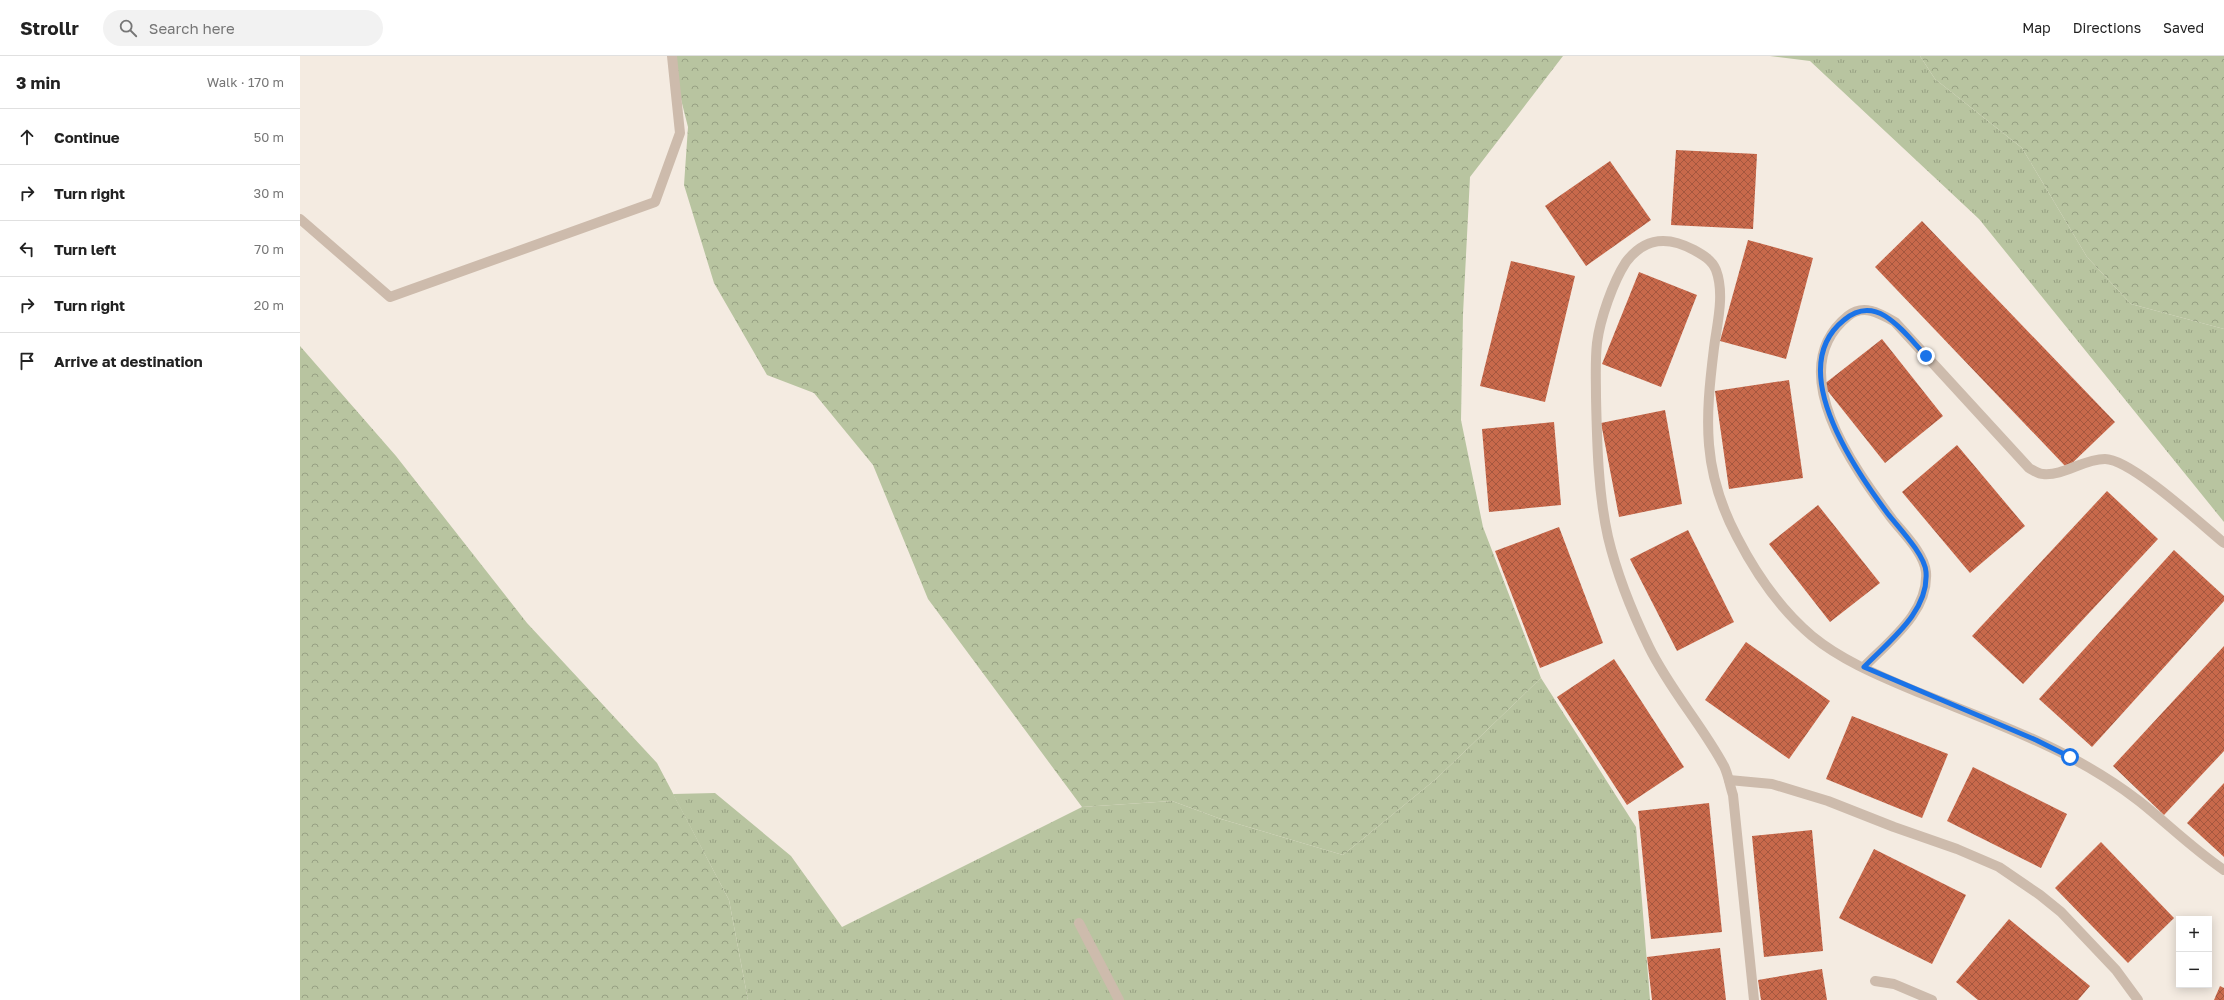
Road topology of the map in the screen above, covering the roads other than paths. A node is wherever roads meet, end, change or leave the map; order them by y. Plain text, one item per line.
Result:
1 (672, 56) edge
2 (300, 220) edge
3 (2224, 543) edge
4 (1864, 667) junction
5 (1729, 780) junction
6 (2224, 870) edge
7 (1079, 923) dead end
8 (1874, 981) dead end
9 (1119, 1000) edge
10 (1754, 1000) edge
11 (1932, 1000) edge
12 (2138, 1000) edge

1 - 2 street
3 - 4 street
4 - 5 street
4 - 6 street
5 - 10 street
5 - 12 street
7 - 9 street
8 - 11 street

